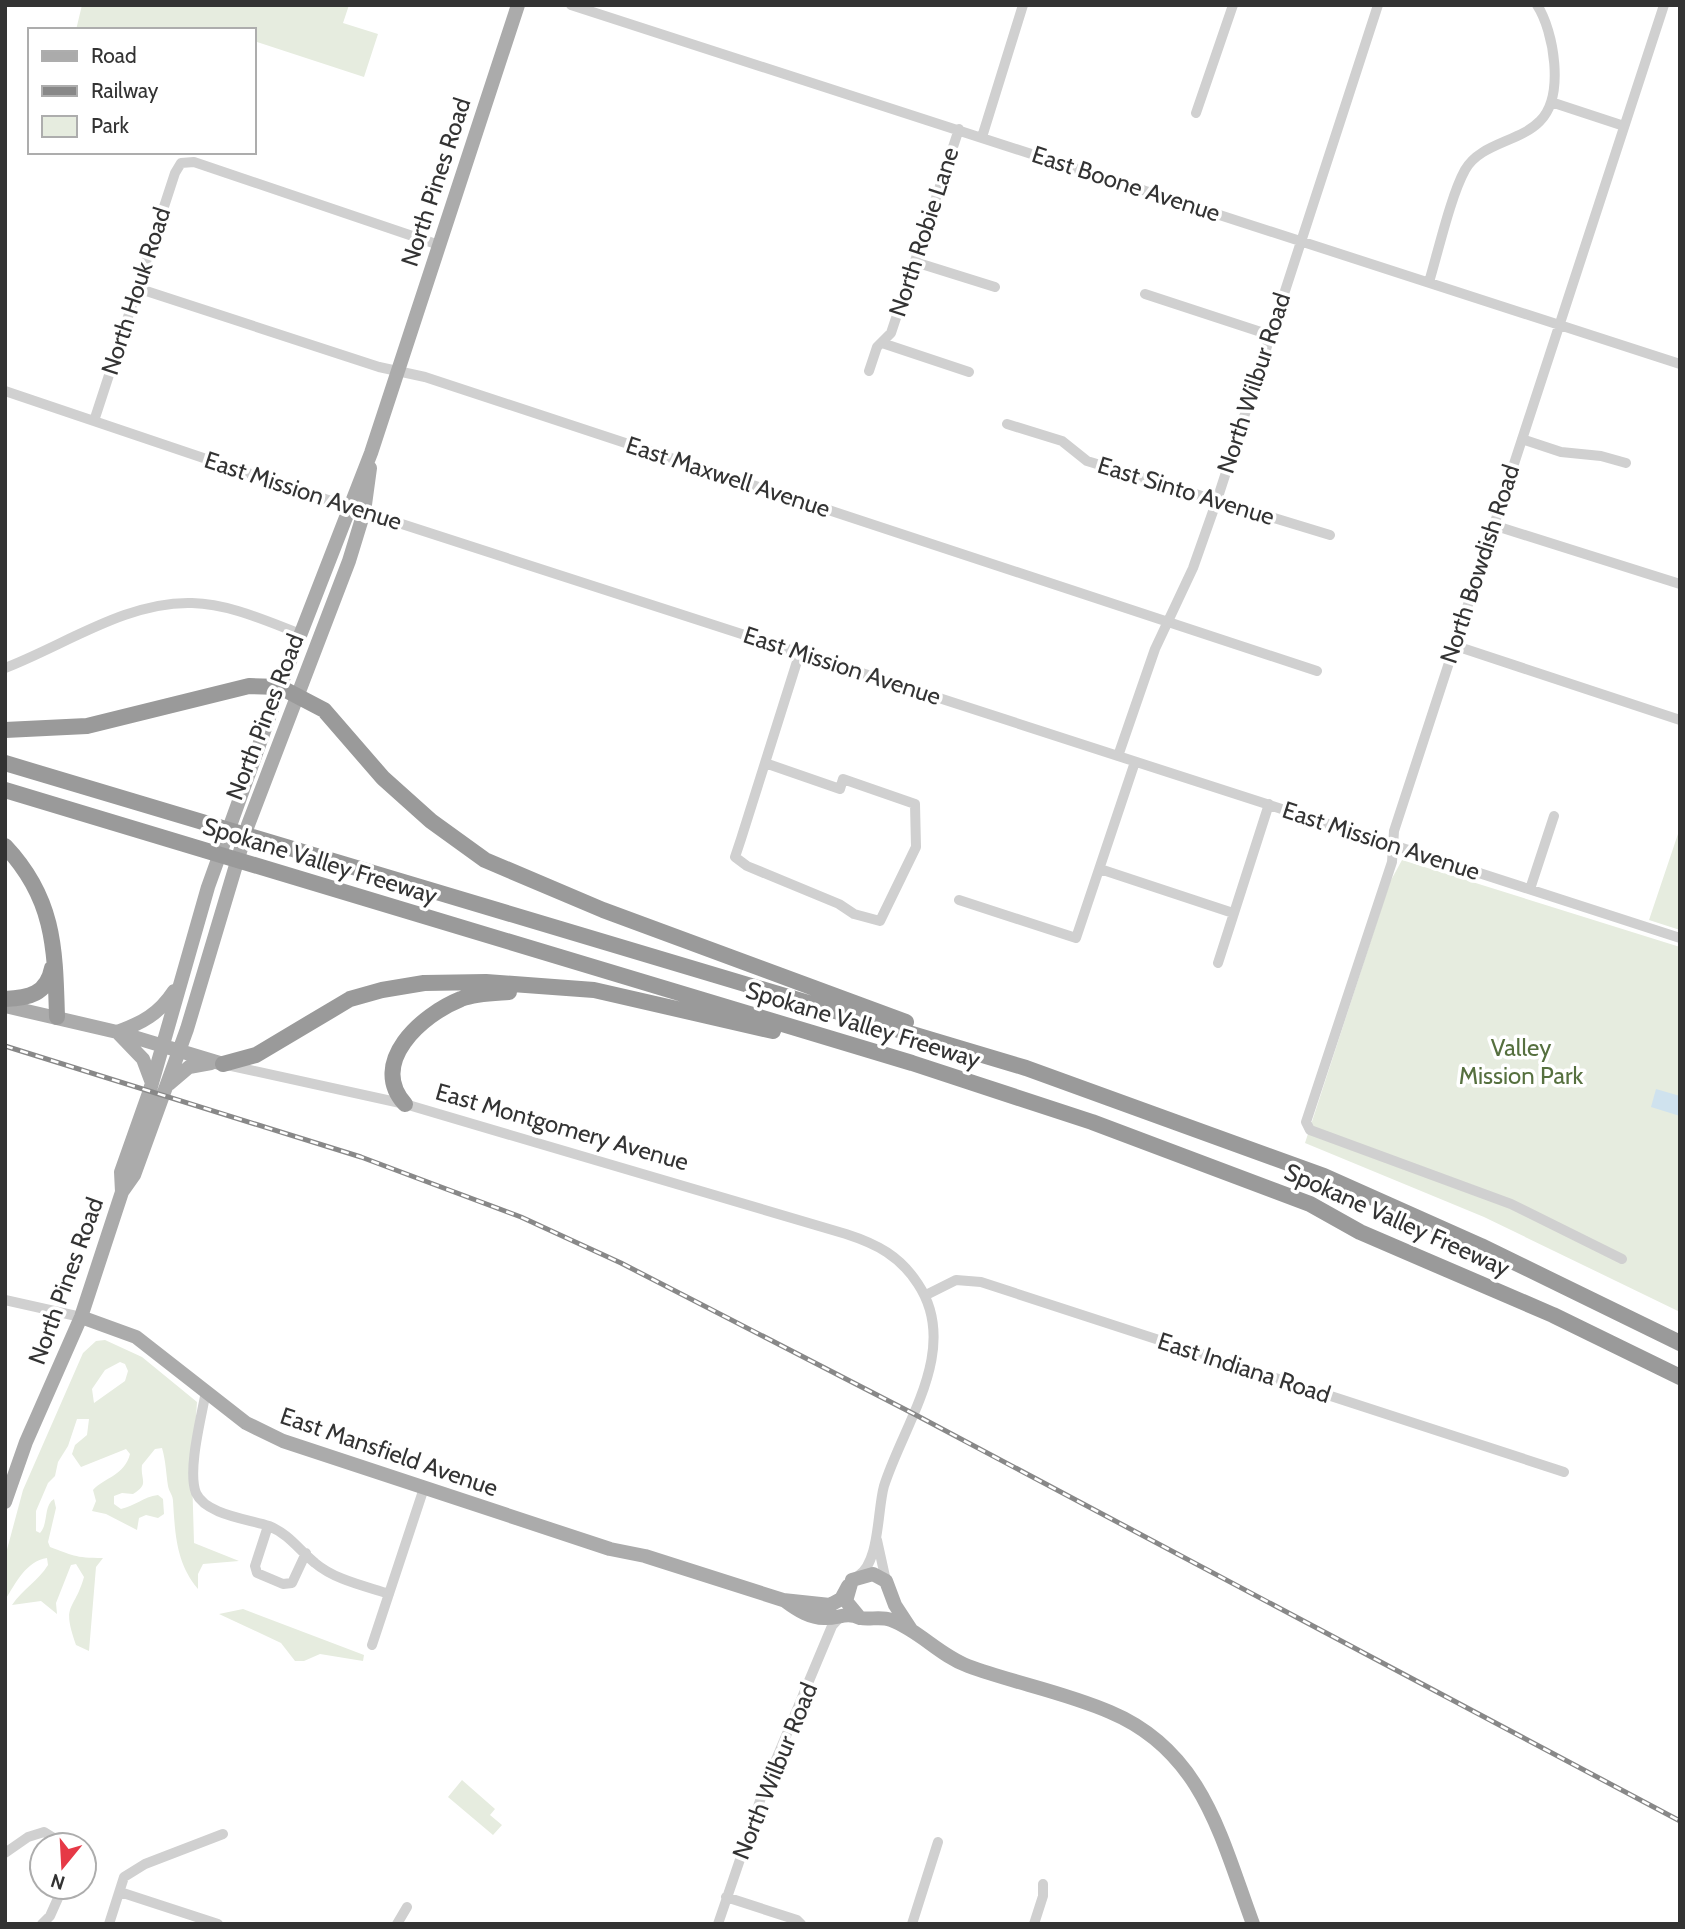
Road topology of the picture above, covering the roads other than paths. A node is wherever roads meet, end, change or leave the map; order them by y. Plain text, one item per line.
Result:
1 (517, 5) edge
2 (571, 5) edge
3 (1023, 5) edge
4 (1233, 5) edge
5 (1378, 5) edge
6 (1537, 5) edge
7 (1664, 5) edge
8 (1551, 102) junction
9 (1196, 113) dead end
10 (1624, 126) junction
11 (959, 129) junction
12 (982, 136) junction
13 (1300, 241) junction
14 (439, 245) junction
15 (915, 262) junction
16 (1429, 282) junction
17 (995, 287) dead end
18 (137, 289) junction
19 (1145, 294) dead end
20 (1559, 325) junction
21 (1270, 335) junction
22 (882, 343) junction
23 (1680, 364) edge
24 (398, 371) junction
25 (869, 371) dead end
26 (969, 372) dead end
27 (5, 391) edge
28 (94, 421) junction
29 (1007, 424) dead end
30 (1522, 439) junction
31 (372, 453) junction
32 (1626, 463) dead end
33 (1217, 500) junction
34 (348, 506) junction
35 (364, 512) junction
36 (1493, 525) junction
37 (1330, 535) dead end
38 (1680, 584) edge
39 (1169, 624) junction
40 (301, 634) junction
41 (1453, 645) junction
42 (800, 652) junction
43 (5, 668) edge
44 (1317, 671) dead end
45 (280, 687) junction
46 (296, 694) junction
47 (1680, 719) edge
48 (5, 730) edge
49 (1118, 756) junction
50 (1135, 762) junction
51 (5, 763) edge
52 (765, 763) junction
53 (5, 790) edge
54 (1269, 804) junction
55 (1554, 816) dead end
56 (1392, 844) junction
57 (5, 846) edge
58 (1100, 869) junction
59 (1530, 889) junction
60 (958, 900) dead end
61 (1233, 913) junction
62 (1680, 938) edge
63 (55, 955) junction
64 (1218, 963) dead end
65 (181, 980) junction
66 (594, 990) junction
67 (5, 999) edge
68 (5, 1006) edge
69 (57, 1017) junction
70 (117, 1032) junction
71 (163, 1045) junction
72 (180, 1050) junction
73 (912, 1063) junction
74 (223, 1064) junction
75 (1026, 1068) junction
76 (158, 1087) junction
77 (405, 1104) junction
78 (1622, 1259) dead end
79 (926, 1295) junction
80 (5, 1300) edge
81 (81, 1317) junction
82 (1680, 1343) edge
83 (1680, 1377) edge
84 (206, 1391) junction
85 (1564, 1472) dead end
86 (424, 1488) junction
87 (5, 1502) edge
88 (268, 1526) junction
89 (876, 1537) junction
90 (306, 1553) junction
91 (853, 1581) junction
92 (886, 1581) junction
93 (389, 1594) junction
94 (892, 1595) junction
95 (783, 1600) junction
96 (845, 1614) junction
97 (867, 1618) junction
98 (824, 1619) junction
99 (912, 1631) junction
100 (828, 1638) junction
101 (372, 1645) dead end
102 (223, 1834) dead end
103 (28, 1836) edge
104 (938, 1842) dead end
105 (5, 1853) edge
106 (1043, 1884) dead end
107 (120, 1892) junction
108 (726, 1897) junction
109 (57, 1901) edge
110 (407, 1907) dead end
111 (42, 1924) edge
112 (109, 1924) edge
113 (218, 1924) edge
114 (397, 1924) edge
115 (718, 1924) edge
116 (801, 1924) edge
117 (912, 1924) edge
118 (1034, 1924) edge
119 (1253, 1924) edge

1 - 14 main road, North Pines Road
2 - 11 street, East Boone Avenue
3 - 12 street
4 - 9 street
5 - 13 street, North Wilbur Road
6 - 8 street
7 - 10 street, North Bowdish Road
8 - 10 street
8 - 16 street
10 - 20 street, North Bowdish Road
11 - 12 street, East Boone Avenue
11 - 15 street, North Robie Lane
12 - 13 street, East Boone Avenue
13 - 16 street, East Boone Avenue
13 - 21 street, North Wilbur Road
14 - 18 street, North Houk Road
14 - 24 main road, North Pines Road
15 - 17 street
15 - 22 street, North Robie Lane
16 - 20 street, East Boone Avenue
18 - 24 street, East Maxwell Avenue
18 - 28 street, North Houk Road
19 - 21 street
20 - 23 street, East Boone Avenue
20 - 30 street, North Bowdish Road
21 - 33 street, North Wilbur Road
22 - 25 street, North Robie Lane
22 - 26 street
24 - 31 main road, North Pines Road
24 - 39 street, East Maxwell Avenue
27 - 28 street, East Mission Avenue
28 - 34 street, East Mission Avenue
29 - 33 street, East Sinto Avenue
30 - 32 street
30 - 36 street, North Bowdish Road
31 - 34 main road, North Pines Road
31 - 35 main road, North Pines Road
33 - 37 street, East Sinto Avenue
33 - 39 street, North Wilbur Road
34 - 35 street, East Mission Avenue
34 - 40 main road, North Pines Road
35 - 42 street, East Mission Avenue
35 - 46 main road, North Pines Road
36 - 38 street
36 - 41 street, North Bowdish Road
39 - 44 street, East Maxwell Avenue
39 - 49 street, North Wilbur Road
40 - 43 street
40 - 45 main road, North Pines Road
41 - 47 street
41 - 56 street, North Bowdish Road
42 - 49 street, East Mission Avenue
42 - 52 street
45 - 46 highway
45 - 48 highway
45 - 65 main road, North Pines Road
46 - 72 main road, North Pines Road
46 - 75 highway
49 - 50 street, East Mission Avenue
50 - 54 street, East Mission Avenue
50 - 58 street
51 - 75 highway, Spokane Valley Freeway
52 - 52 street
53 - 73 highway, Spokane Valley Freeway
54 - 56 street, East Mission Avenue
54 - 61 street
55 - 59 street
56 - 59 street, East Mission Avenue
56 - 78 street, North Bowdish Road
57 - 63 highway
58 - 60 street
58 - 61 street
59 - 62 street, East Mission Avenue
61 - 64 street
63 - 67 highway
63 - 69 highway
65 - 70 main road
65 - 71 main road, North Pines Road
66 - 73 highway
66 - 74 highway
66 - 77 highway
68 - 69 main road, East Montgomery Avenue
69 - 70 main road, East Montgomery Avenue
70 - 71 main road, East Montgomery Avenue
70 - 76 main road
71 - 72 main road, East Montgomery Avenue
71 - 76 main road, North Pines Road
72 - 74 main road, East Montgomery Avenue
72 - 76 main road, North Pines Road
73 - 83 highway, Spokane Valley Freeway
74 - 76 main road
74 - 77 street, East Montgomery Avenue
75 - 82 highway, Spokane Valley Freeway
76 - 81 main road, North Pines Road
77 - 79 street, East Montgomery Avenue
79 - 85 street, East Indiana Road
79 - 89 street
80 - 81 street, East Mansfield Avenue
81 - 84 main road, East Mansfield Avenue
81 - 87 main road, North Pines Road
84 - 86 main road, East Mansfield Avenue
84 - 88 street
86 - 93 street
86 - 95 main road, East Mansfield Avenue
88 - 90 street
88 - 90 street
89 - 91 street
89 - 92 street
90 - 93 street
91 - 92 main road
91 - 95 main road, East Mansfield Avenue
91 - 97 main road
92 - 94 main road
93 - 101 street
94 - 97 main road
94 - 99 main road
95 - 98 main road, East Mansfield Avenue
96 - 97 main road
96 - 98 main road
96 - 100 street, North Wilbur Road
97 - 99 main road
98 - 100 street
99 - 119 main road
100 - 108 street, North Wilbur Road
102 - 107 street
103 - 105 street
104 - 117 street
106 - 118 street
107 - 112 street
107 - 113 street
108 - 115 street, North Wilbur Road
108 - 116 street
109 - 111 street
110 - 114 street

